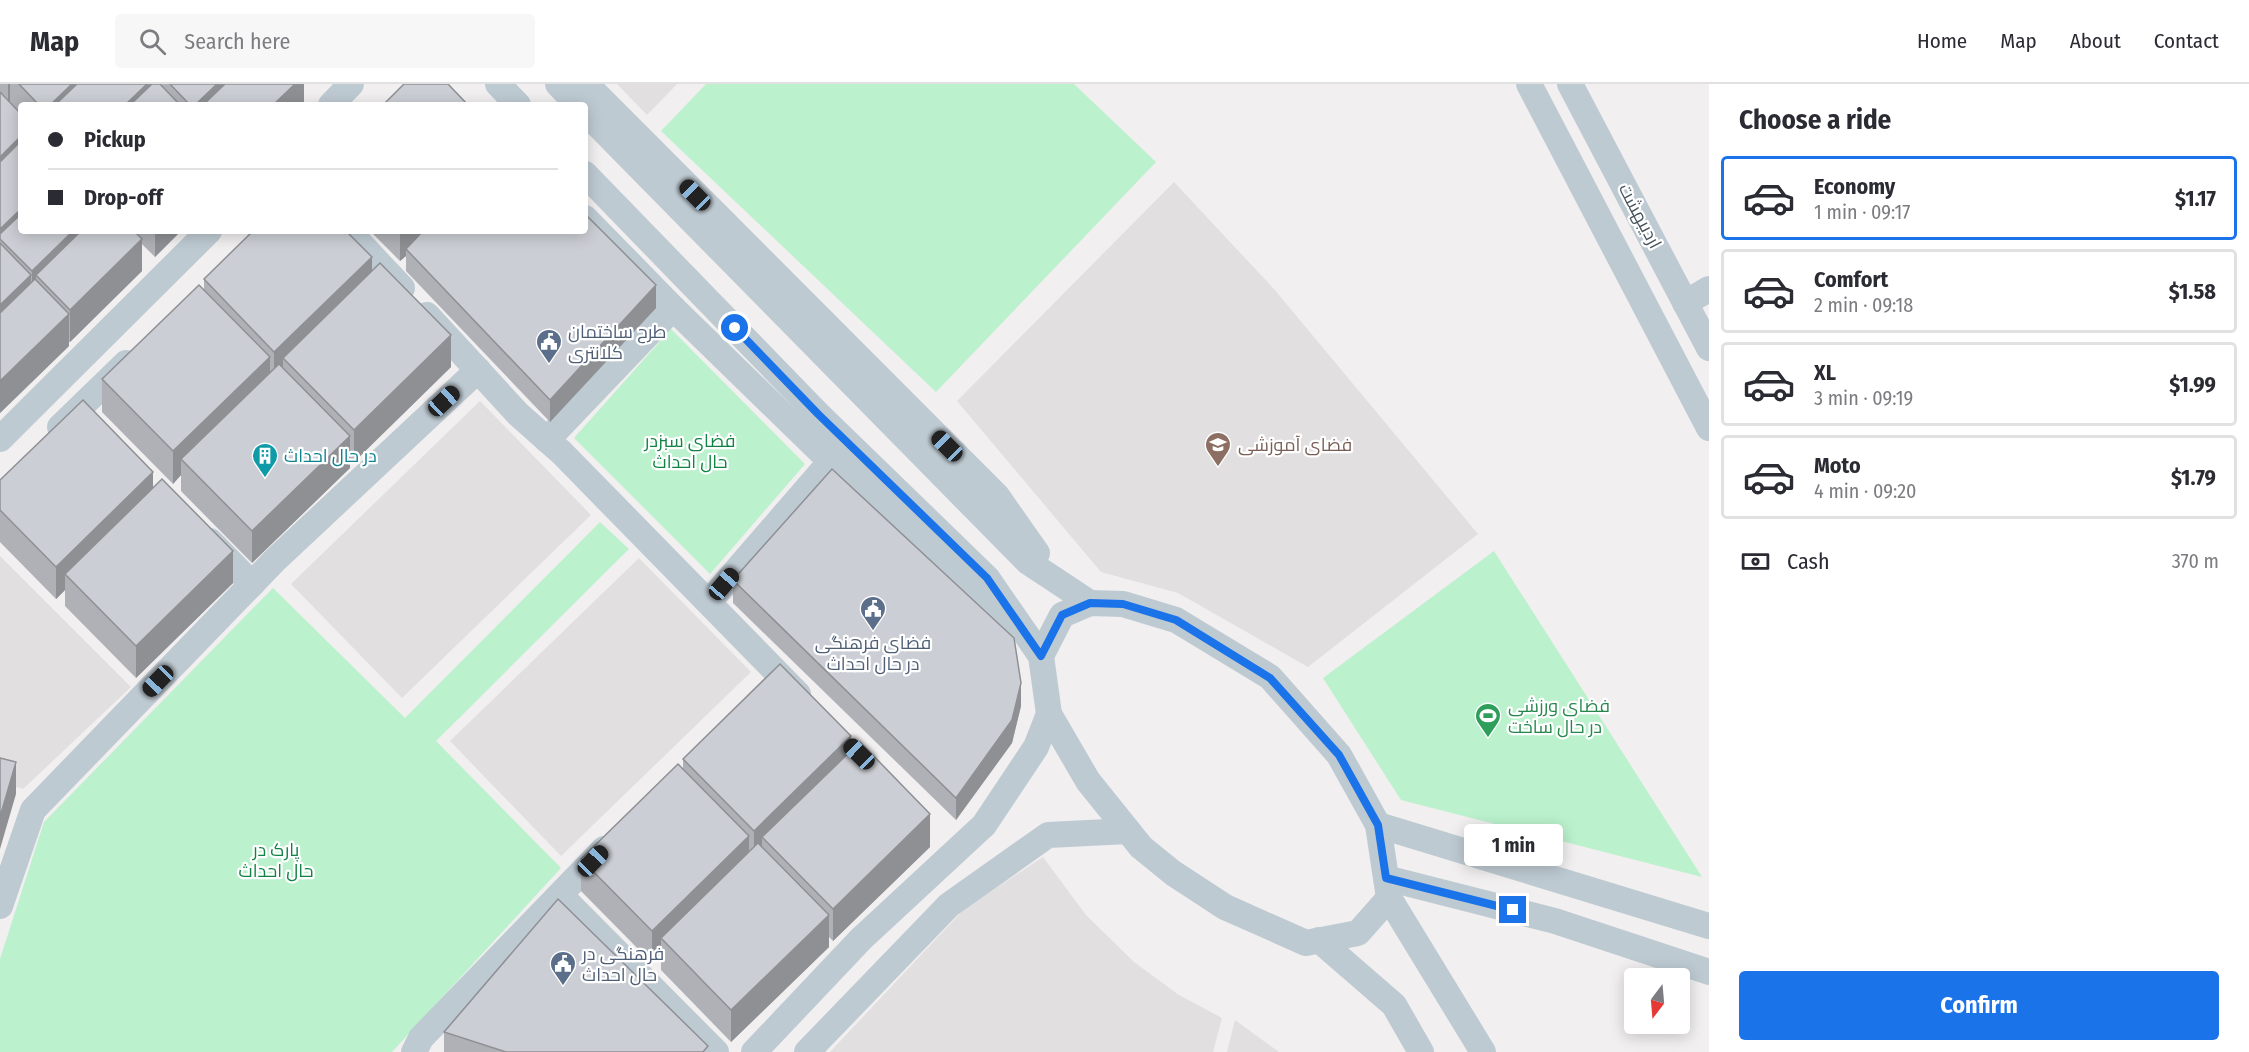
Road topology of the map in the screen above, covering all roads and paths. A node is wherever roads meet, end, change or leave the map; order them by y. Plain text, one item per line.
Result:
1 (351, 84) edge
2 (498, 84) edge
3 (558, 84) edge
4 (586, 84) edge
5 (1528, 84) edge
6 (1570, 84) edge
7 (334, 102) edge
8 (515, 102) edge
9 (576, 102) edge
10 (588, 115) edge
11 (588, 177) edge
12 (588, 221) edge
13 (206, 234) edge
14 (355, 238) edge
15 (1701, 295) edge
16 (673, 308) junction
17 (145, 344) edge
18 (1709, 348) edge
19 (478, 370) junction
20 (1709, 428) edge
21 (0, 439) edge
22 (547, 440) junction
23 (40, 447) edge
24 (831, 461) junction
25 (195, 525) edge
26 (1057, 583) junction
27 (252, 584) junction
28 (709, 602) junction
29 (1090, 603) junction
30 (1041, 656) junction
31 (818, 713) edge
32 (1049, 714) junction
33 (1378, 825) junction
34 (1128, 831) junction
35 (618, 835) edge
36 (1388, 888) junction
37 (560, 895) junction
38 (0, 906) edge
39 (1709, 926) edge
40 (1319, 940) junction
41 (1709, 972) edge
42 (414, 1052) edge
43 (716, 1052) edge
44 (754, 1052) edge
45 (807, 1052) edge
46 (1421, 1052) edge
47 (1483, 1052) edge

1 - 7 street
2 - 8 street
3 - 9 street
4 - 26 street
5 - 20 street
6 - 15 street, اردیبهشت
10 - 26 street
11 - 30 street
12 - 16 street
13 - 21 street
14 - 19 street
15 - 18 street, اردیبهشت
16 - 22 street
16 - 24 street
17 - 23 street
19 - 22 street
19 - 27 street
22 - 28 street
24 - 28 street
24 - 30 street
25 - 27 street
26 - 29 street
27 - 38 street
28 - 31 street
29 - 30 street
29 - 33 street
30 - 32 street
32 - 34 street
32 - 44 street
33 - 36 street
33 - 39 street
34 - 40 street
34 - 45 street
35 - 37 street
36 - 40 street
36 - 41 street
36 - 47 street
37 - 42 street
37 - 43 street
40 - 46 street

